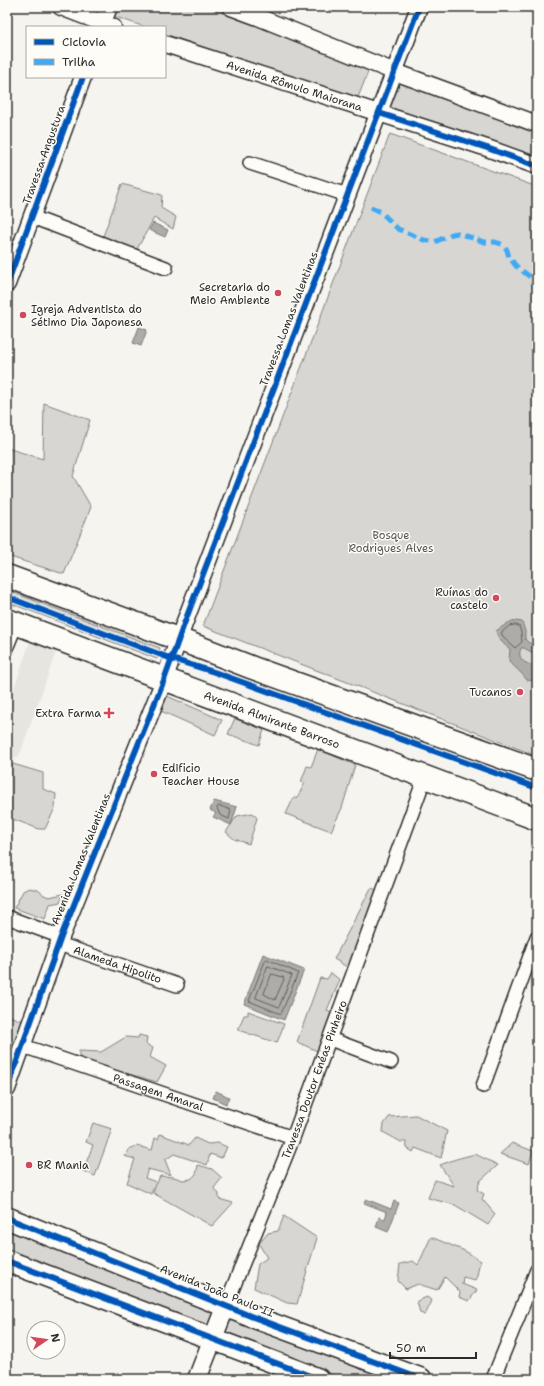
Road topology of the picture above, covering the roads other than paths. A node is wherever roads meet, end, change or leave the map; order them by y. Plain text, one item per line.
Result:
1 (61, 7) edge
2 (109, 7) edge
3 (231, 7) edge
4 (420, 7) edge
5 (260, 12) edge
6 (105, 26) edge
7 (166, 44) edge
8 (395, 72) junction
9 (83, 78) edge
10 (379, 113) junction
11 (537, 124) edge
12 (250, 163) dead end
13 (537, 166) edge
14 (347, 195) junction
15 (32, 216) junction
16 (166, 268) dead end
17 (7, 284) edge
18 (7, 576) edge
19 (11, 622) edge
20 (178, 639) junction
21 (7, 646) edge
22 (164, 680) junction
23 (537, 770) edge
24 (425, 777) junction
25 (537, 820) edge
26 (7, 917) edge
27 (537, 937) edge
28 (60, 940) junction
29 (177, 985) dead end
30 (330, 1038) junction
31 (23, 1046) junction
32 (391, 1062) dead end
33 (483, 1086) dead end
34 (7, 1089) edge
35 (293, 1138) junction
36 (7, 1218) edge
37 (7, 1226) edge
38 (28, 1227) junction
39 (7, 1261) edge
40 (537, 1270) edge
41 (226, 1305) junction
42 (212, 1339) junction
43 (197, 1379) edge
44 (318, 1379) edge
45 (421, 1379) edge
46 (493, 1379) edge

1 - 6 street
2 - 6 street
3 - 5 street
4 - 8 street, Travessa Lomas Valentinas
5 - 8 street
7 - 10 street, Avenida Rômulo Maiorana
8 - 10 street, Travessa Lomas Valentinas
8 - 11 street
9 - 15 street, Travessa Angustura
10 - 13 street, Avenida Rômulo Maiorana
10 - 14 street, Travessa Lomas Valentinas
12 - 14 street
14 - 20 street, Travessa Lomas Valentinas
15 - 16 street
15 - 17 street, Travessa Angustura
18 - 20 highway
19 - 21 street
19 - 22 highway, Avenida Almirante Barroso
20 - 22 street, Avenida Lomas Valentinas
20 - 23 highway
22 - 24 highway, Avenida Almirante Barroso
22 - 28 street, Avenida Lomas Valentinas
24 - 25 highway, Avenida Almirante Barroso
24 - 30 street, Travessa Doutor Enéas Pinheiro
26 - 28 street, Alameda Hipolito
27 - 33 street
28 - 29 street, Alameda Hipolito
28 - 31 street, Avenida Lomas Valentinas
30 - 32 street
30 - 35 street, Travessa Doutor Enéas Pinheiro
31 - 34 street, Avenida Lomas Valentinas
31 - 35 street, Passagem Amaral
35 - 41 street, Travessa Doutor Enéas Pinheiro
36 - 38 main road, Avenida João Paulo II
37 - 38 main road
38 - 41 main road, Avenida João Paulo II
39 - 42 main road
40 - 46 street
41 - 42 main road, Travessa Doutor Enéas Pinheiro
41 - 45 main road, Avenida João Paulo II
42 - 43 main road, Travessa Doutor Enéas Pinheiro
42 - 44 main road

